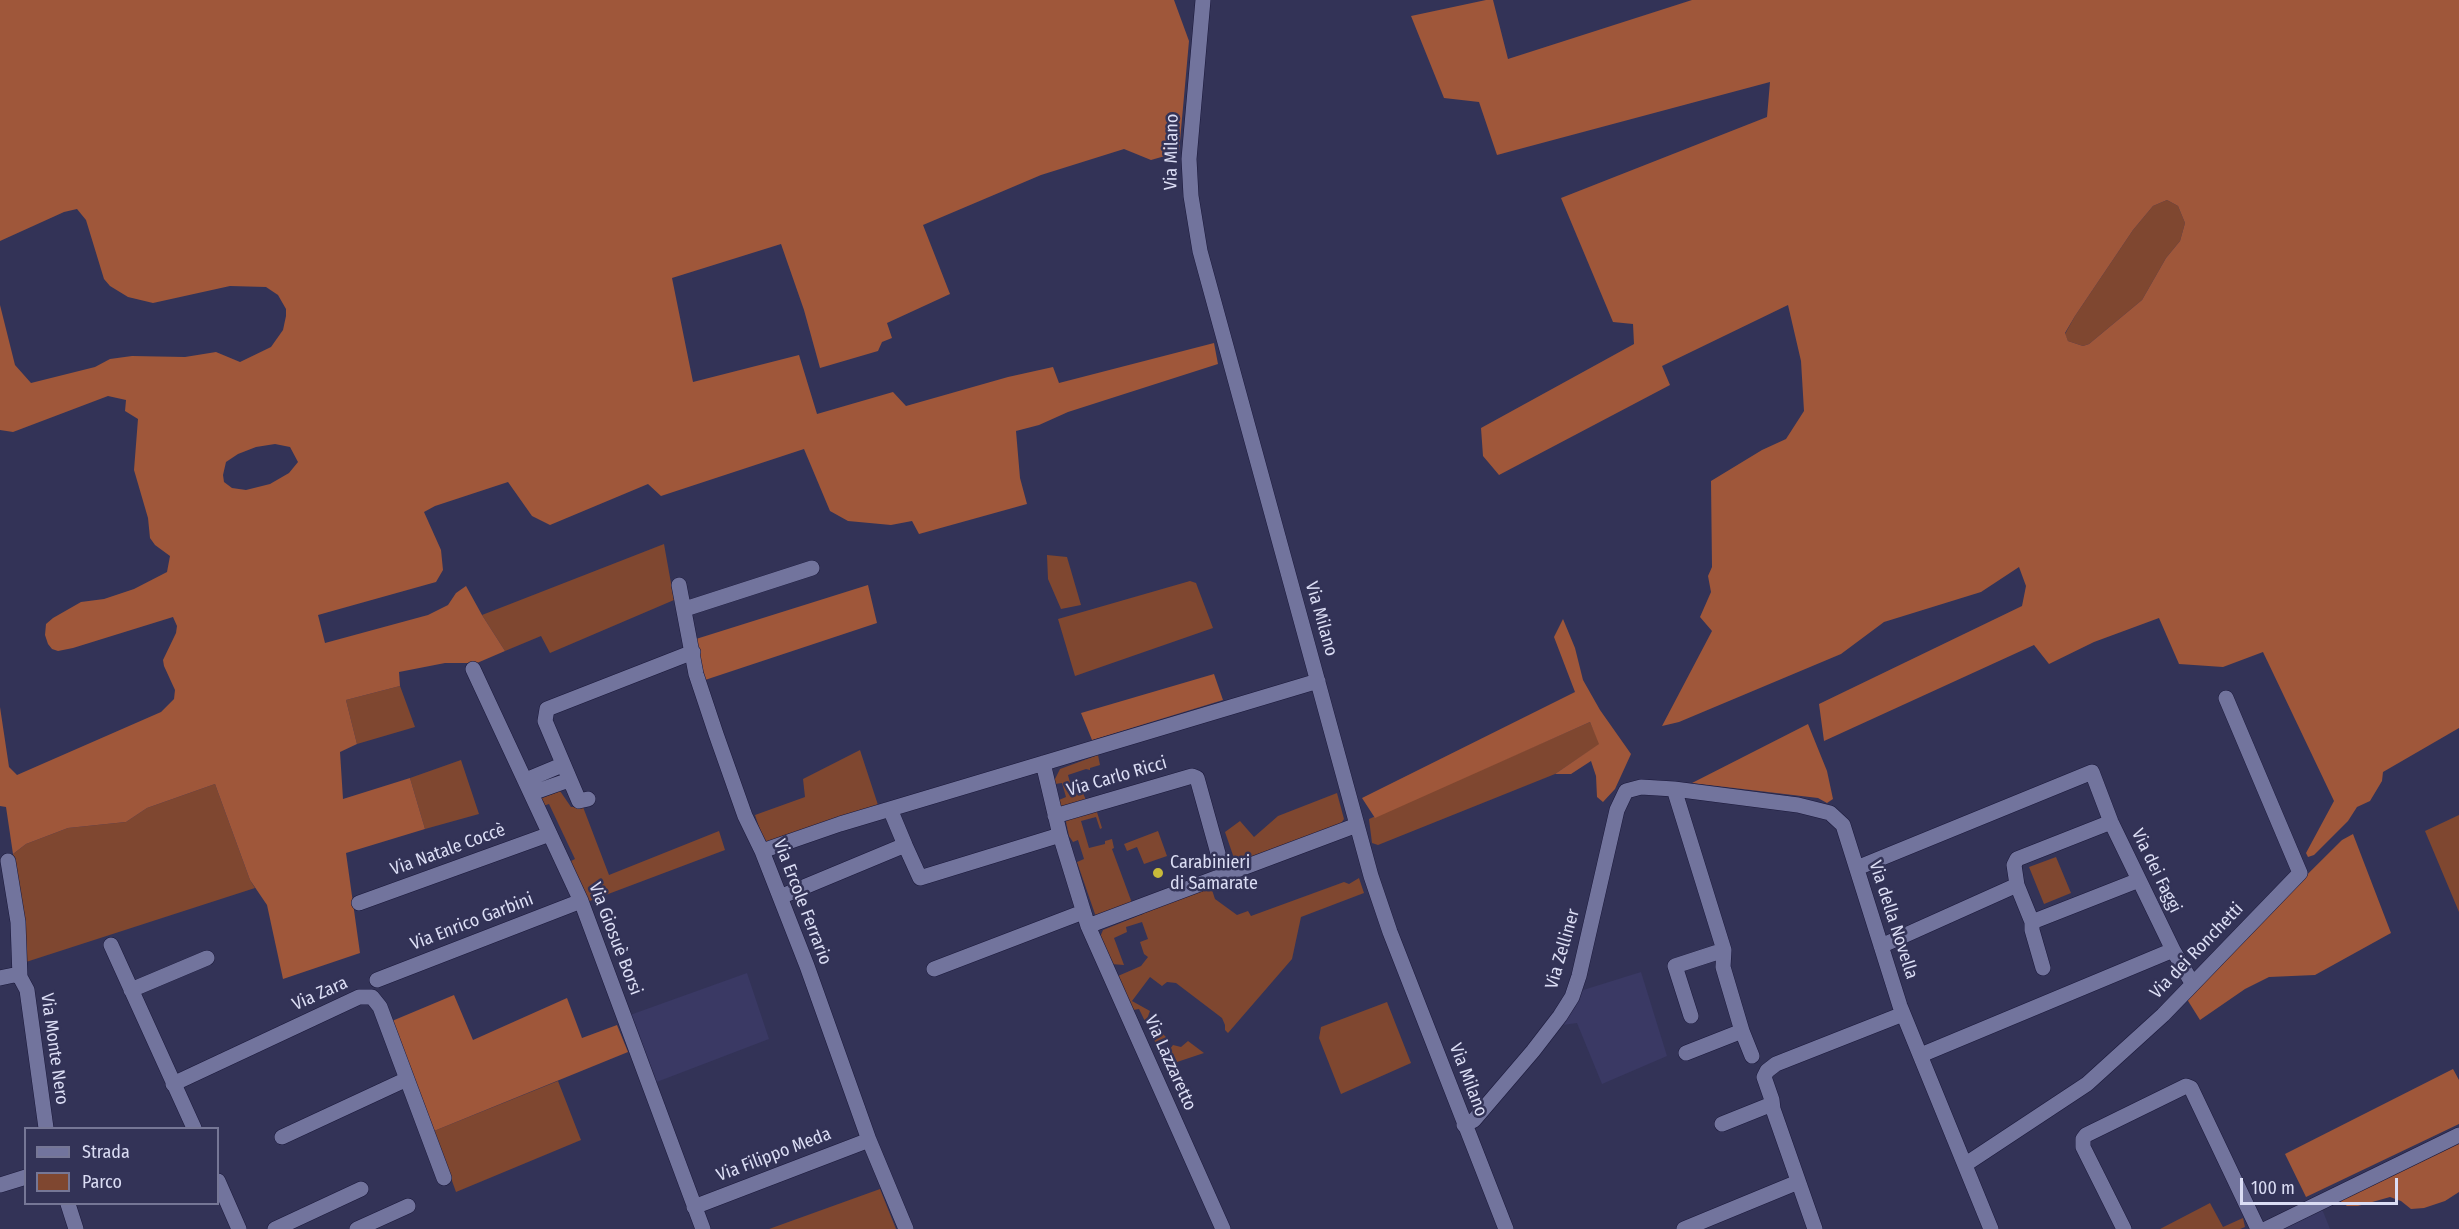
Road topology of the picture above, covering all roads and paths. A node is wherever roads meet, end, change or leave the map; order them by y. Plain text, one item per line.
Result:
1 (1203, 0) edge
2 (812, 568) dead end
3 (680, 585) dead end
4 (685, 609) junction
5 (693, 652) junction
6 (473, 669) dead end
7 (1318, 681) junction
8 (2226, 698) dead end
9 (1043, 764) junction
10 (562, 765) junction
11 (569, 780) junction
12 (529, 787) junction
13 (1630, 788) joint
14 (1674, 789) junction
15 (588, 799) dead end
16 (890, 809) junction
17 (1055, 816) junction
18 (2111, 822) junction
19 (1357, 825) junction
20 (550, 834) junction
21 (1060, 835) junction
22 (905, 845) junction
23 (762, 851) junction
24 (8, 861) dead end
25 (1857, 868) junction
26 (1224, 876) junction
27 (2139, 880) junction
28 (2017, 885) junction
29 (780, 897) junction
30 (581, 901) junction
31 (359, 903) dead end
32 (1086, 919) junction
33 (2032, 922) junction
34 (111, 945) dead end
35 (1881, 946) junction
36 (1724, 950) junction
37 (2173, 950) junction
38 (207, 958) dead end
39 (2043, 968) dead end
40 (934, 969) dead end
41 (20, 977) junction
42 (0, 978) edge
43 (377, 980) dead end
44 (2192, 983) junction
45 (131, 990) junction
46 (1903, 1014) junction
47 (1691, 1016) dead end
48 (1742, 1031) junction
49 (1686, 1053) dead end
50 (1921, 1055) junction
51 (1752, 1056) dead end
52 (407, 1079) junction
53 (173, 1084) junction
54 (1772, 1104) junction
55 (1722, 1124) dead end
56 (1464, 1125) junction
57 (46, 1127) edge
58 (194, 1127) edge
59 (2459, 1135) edge
60 (282, 1137) dead end
61 (869, 1140) junction
62 (1966, 1164) junction
63 (24, 1178) edge
64 (444, 1178) dead end
65 (1798, 1182) junction
66 (219, 1183) edge
67 (0, 1185) edge
68 (361, 1189) dead end
69 (69, 1205) edge
70 (408, 1206) dead end
71 (694, 1207) junction
72 (76, 1229) edge
73 (239, 1229) edge
74 (275, 1229) edge
75 (357, 1229) edge
76 (703, 1229) edge
77 (906, 1229) edge
78 (1223, 1229) edge
79 (1506, 1229) edge
80 (1684, 1229) edge
81 (1815, 1229) edge
82 (1991, 1229) edge
83 (2124, 1229) edge
84 (2258, 1229) edge
85 (2266, 1229) edge

1 - 7 street, Via Milano
2 - 4 street
3 - 4 street, Via Ercole Ferrario
4 - 5 street, Via Ercole Ferrario
5 - 10 street
5 - 23 street, Via Ercole Ferrario
6 - 12 street, Via Giosuè Borsi
7 - 9 street
7 - 19 street, Via Milano
8 - 44 street, Via dei Ronchetti
9 - 16 street
9 - 17 street, Via Lazzaretto
10 - 11 street
10 - 12 street
11 - 12 street
11 - 15 street
12 - 20 street, Via Giosuè Borsi
13 - 14 street, Via della Novella
13 - 56 street, Via Zelliner
14 - 25 street, Via della Novella
14 - 36 street
16 - 22 street
16 - 23 street
17 - 21 street, Via Lazzaretto
17 - 26 street, Via Carlo Ricci
18 - 25 street, Via dei Faggi
18 - 27 street, Via dei Faggi
18 - 28 street
19 - 26 street
19 - 56 street, Via Milano
20 - 30 street, Via Giosuè Borsi
20 - 31 street, Via Natale Coccè
21 - 22 street
21 - 32 street, Via Lazzaretto
22 - 29 street
23 - 29 street, Via Ercole Ferrario
24 - 41 street, Via Monte Nero
25 - 35 street, Via della Novella
26 - 32 street
27 - 33 street
27 - 37 street, Via dei Faggi
28 - 33 street
28 - 35 street
29 - 61 street, Via Ercole Ferrario
30 - 43 street, Via Enrico Garbini
30 - 71 street, Via Giosuè Borsi
32 - 40 street
32 - 78 street, Via Lazzaretto
33 - 39 street
34 - 45 street
35 - 46 street, Via della Novella
36 - 47 street
36 - 48 street
37 - 44 street, Via dei Faggi
37 - 50 street
38 - 45 street
41 - 42 street
41 - 57 street, Via Monte Nero
44 - 62 street, Via dei Ronchetti
45 - 53 street
46 - 50 street, Via della Novella
46 - 54 street
48 - 49 street
48 - 51 street
50 - 62 street, Via della Novella
52 - 53 street, Via Zara
52 - 60 street
52 - 64 street, Via Zara
53 - 58 street
54 - 55 street
54 - 65 street
56 - 79 street, Via Milano
59 - 85 street
61 - 71 street, Via Filippo Meda
61 - 77 street, Via Ercole Ferrario
62 - 82 street, Via della Novella
63 - 67 street
65 - 80 street
65 - 81 street
66 - 73 street
68 - 74 street
69 - 72 street
70 - 75 street
71 - 76 street, Via Giosuè Borsi
83 - 84 street

